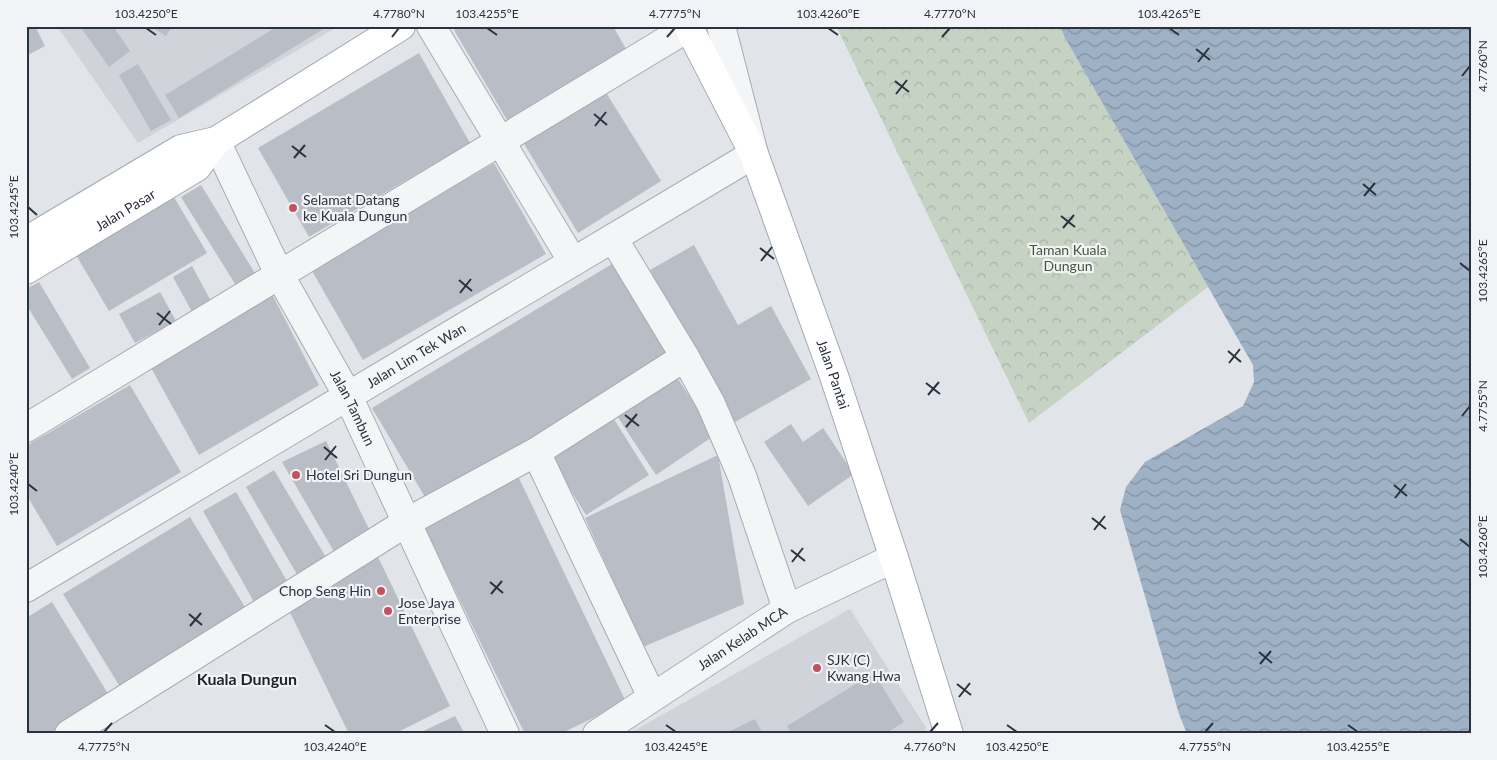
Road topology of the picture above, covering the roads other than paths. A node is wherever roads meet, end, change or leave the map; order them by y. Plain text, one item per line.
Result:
1 (401, 26) edge
2 (431, 26) edge
3 (721, 26) edge
4 (688, 27) edge
5 (216, 141) junction
6 (500, 141) junction
7 (754, 154) junction
8 (612, 238) junction
9 (26, 241) edge
10 (573, 262) junction
11 (26, 270) edge
12 (279, 274) junction
13 (684, 357) junction
14 (348, 396) junction
15 (26, 428) edge
16 (536, 452) junction
17 (407, 522) junction
18 (894, 558) junction
19 (26, 588) edge
20 (787, 609) junction
21 (652, 698) junction
22 (69, 734) edge
23 (505, 734) edge
24 (597, 734) edge
25 (949, 734) edge

1 - 5 main road, Jalan Pasar
2 - 6 street
3 - 7 street
4 - 6 street
4 - 7 main road, Jalan Pantai
5 - 9 main road, Jalan Pasar
5 - 11 main road, Jalan Pasar
5 - 12 street, Jalan Tambun
6 - 10 street
6 - 12 street
7 - 8 street, Jalan Lim Tek Wan
7 - 18 main road, Jalan Pantai
8 - 10 street, Jalan Lim Tek Wan
8 - 13 street
10 - 14 street, Jalan Lim Tek Wan
12 - 14 street, Jalan Tambun
12 - 15 street
13 - 16 street
13 - 20 street
14 - 17 street, Jalan Tambun
14 - 19 street, Jalan Lim Tek Wan
16 - 17 street
16 - 21 street
17 - 22 street
17 - 23 street, Jalan Tambun
18 - 20 street, Jalan Kelab MCA
18 - 25 main road, Jalan Pantai
20 - 21 street, Jalan Kelab MCA
21 - 24 street, Jalan Kelab MCA

